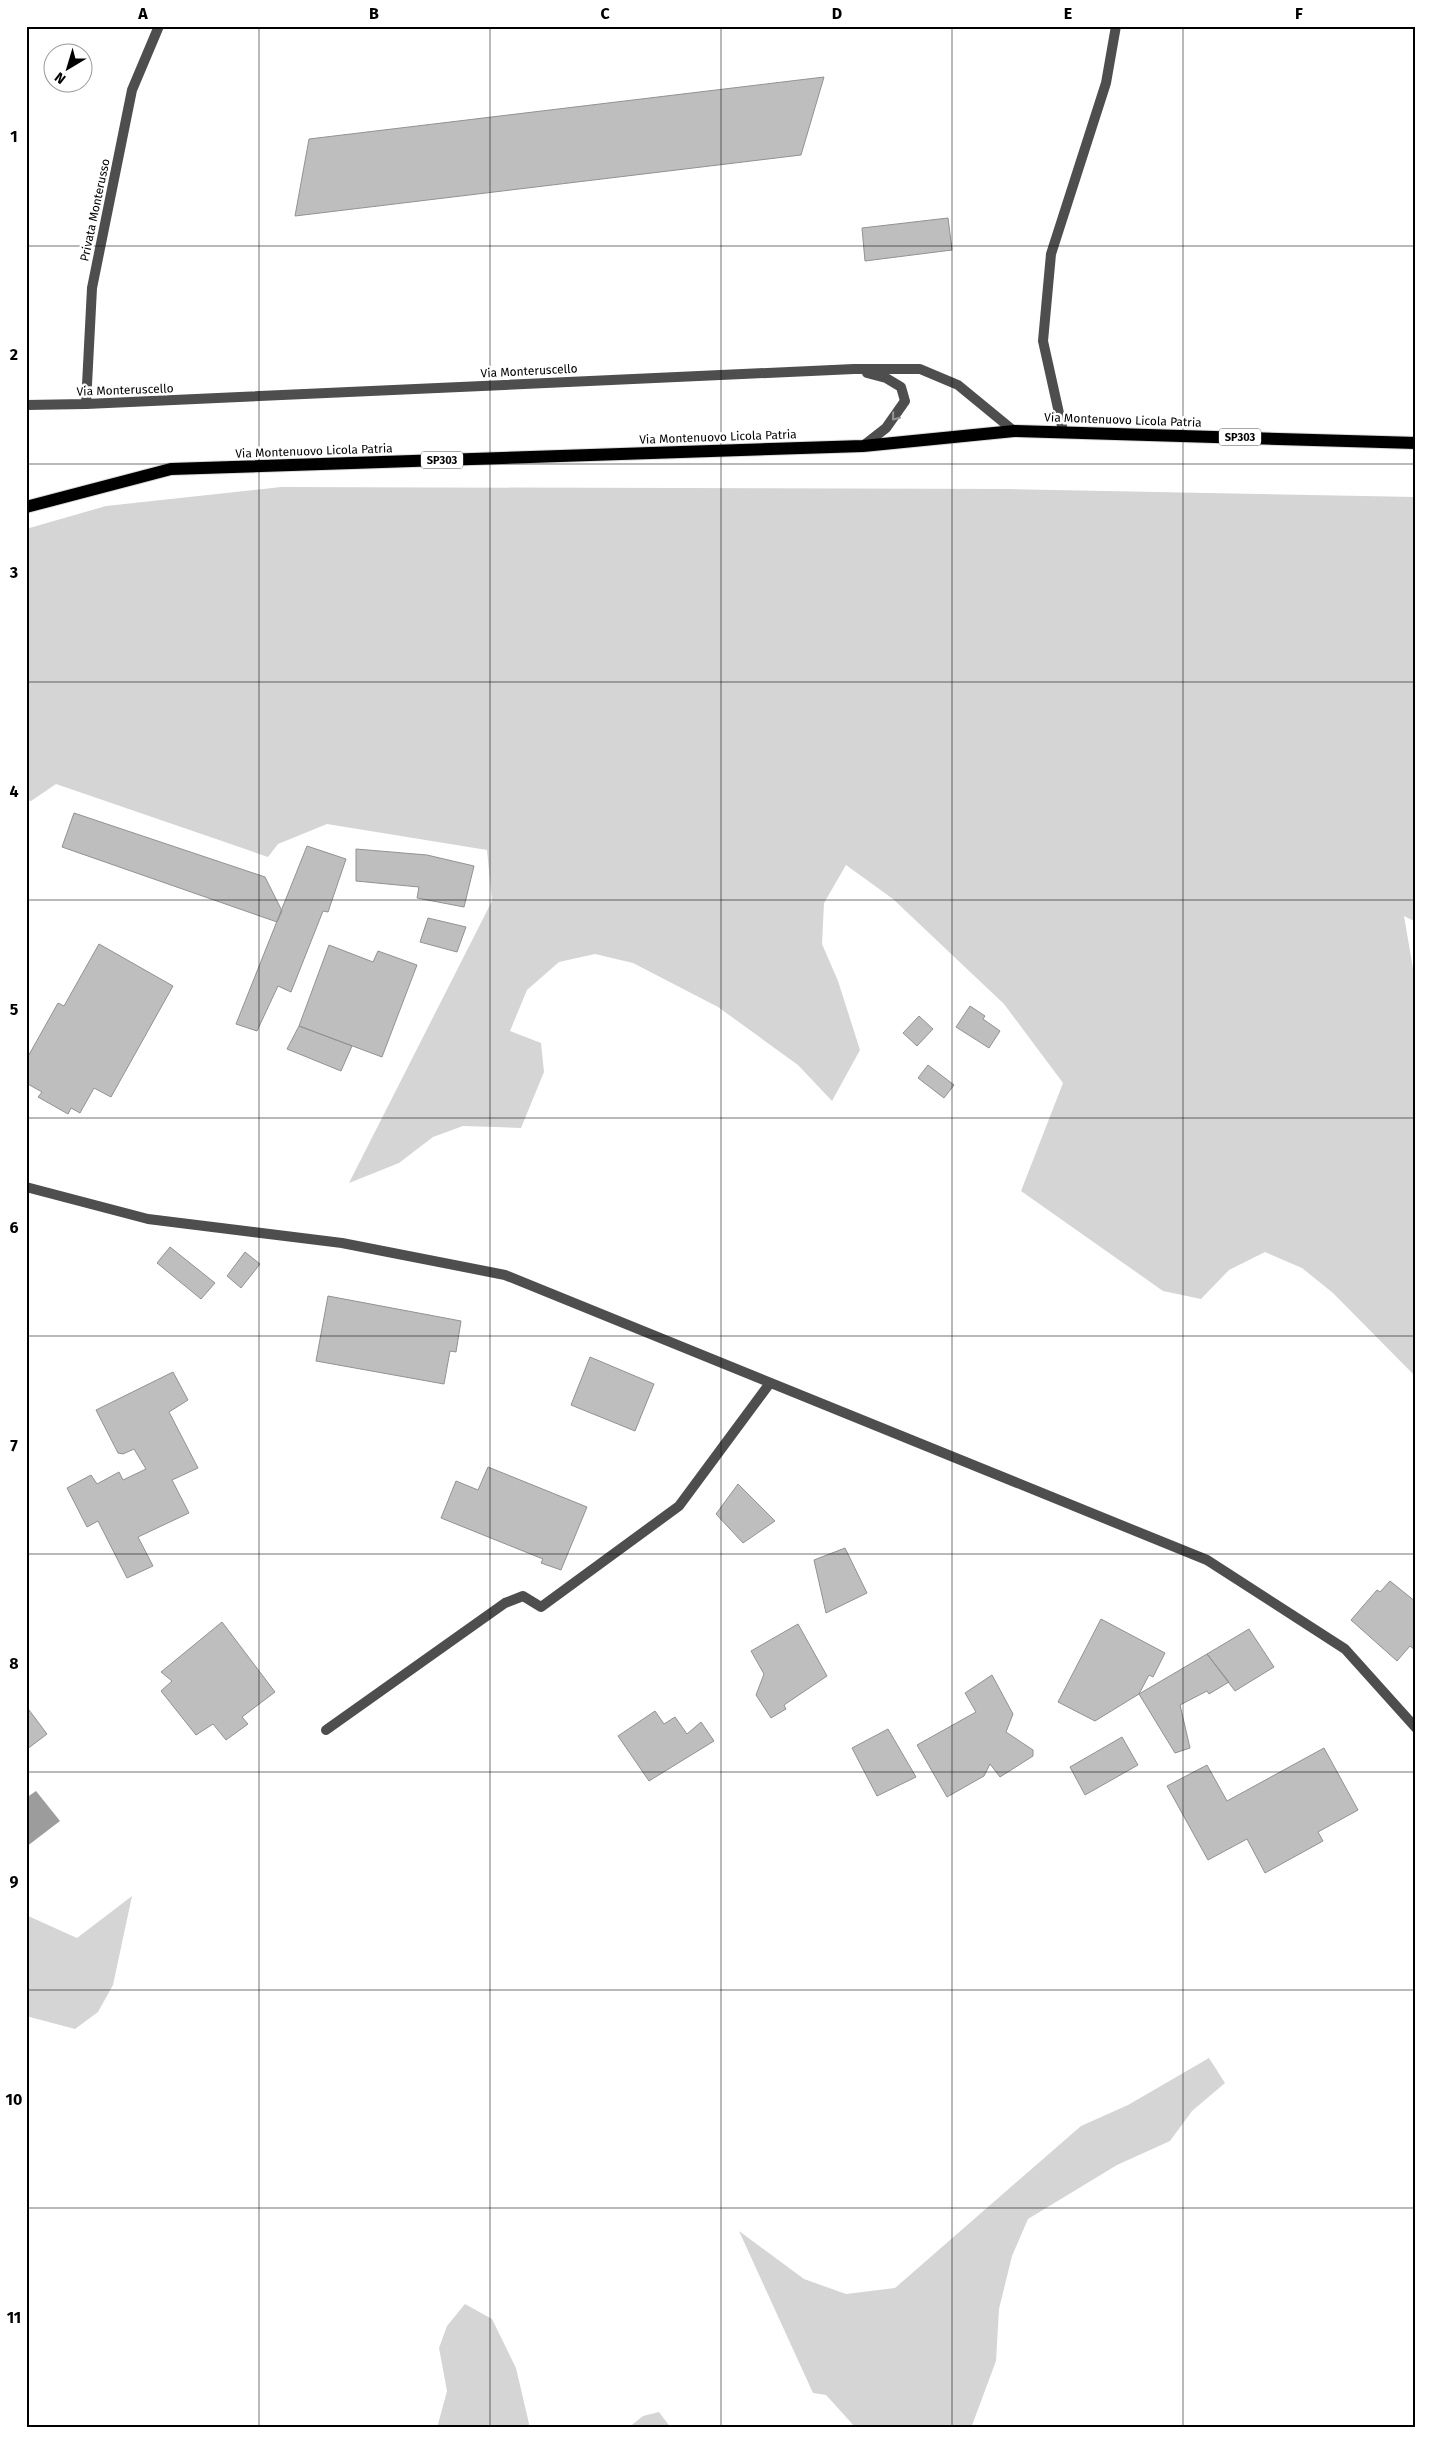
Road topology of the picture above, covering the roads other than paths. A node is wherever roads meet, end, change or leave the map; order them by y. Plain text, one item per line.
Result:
1 (160, 26) edge
2 (1116, 26) edge
3 (854, 369) junction
4 (86, 404) junction
5 (26, 405) edge
6 (1014, 431) junction
7 (1063, 431) junction
8 (1416, 444) edge
9 (863, 446) junction
10 (26, 507) edge
11 (26, 1187) edge
12 (770, 1383) junction
13 (1416, 1728) edge
14 (326, 1730) dead end

1 - 4 street, Privata Monterusso
2 - 7 street
3 - 4 street, Via Monteruscello
3 - 6 street, Via Monteruscello
3 -> 9 street
4 - 5 street, Via Monteruscello
6 - 7 main road, Via Montenuovo Licola Patria / SP303
6 - 9 main road, Via Montenuovo Licola Patria / SP303
7 - 8 main road, Via Montenuovo Licola Patria / SP303
9 - 10 main road, Via Montenuovo Licola Patria / SP303
11 - 12 street
12 - 13 street
12 - 14 street

